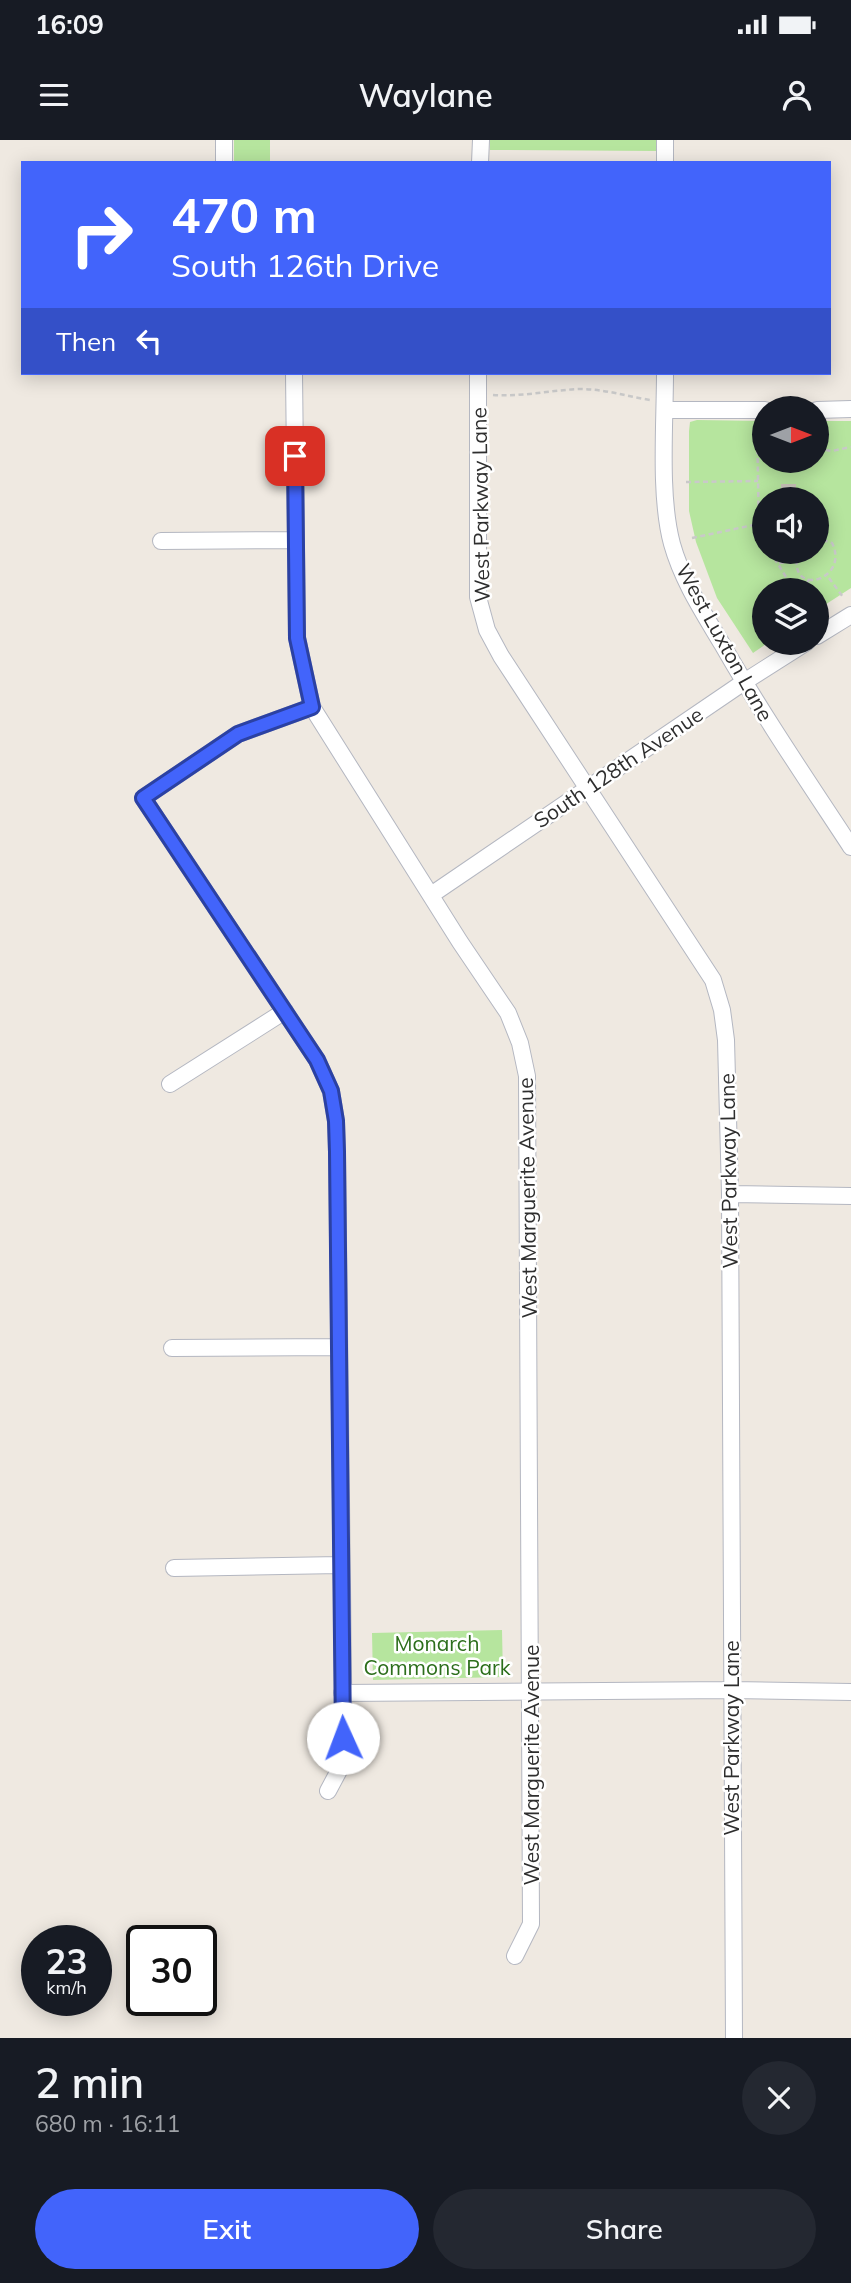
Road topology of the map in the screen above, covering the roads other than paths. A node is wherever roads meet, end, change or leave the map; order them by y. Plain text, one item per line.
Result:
1 (224, 140) edge
2 (481, 140) edge
3 (665, 140) edge
4 (224, 161) edge
5 (480, 161) edge
6 (665, 161) edge
7 (294, 375) edge
8 (478, 375) edge
9 (665, 381) edge
10 (665, 410) junction
11 (830, 410) edge
12 (851, 410) edge
13 (752, 416) edge
14 (295, 540) junction
15 (161, 541) dead end
16 (851, 615) edge
17 (829, 629) edge
18 (787, 655) edge
19 (744, 682) junction
20 (312, 707) junction
21 (586, 789) junction
22 (851, 847) edge
23 (431, 895) junction
24 (285, 1011) junction
25 (170, 1084) dead end
26 (730, 1194) junction
27 (851, 1196) edge
28 (339, 1347) junction
29 (172, 1348) dead end
30 (340, 1565) junction
31 (174, 1568) dead end
32 (731, 1690) junction
33 (851, 1692) edge
34 (342, 1693) junction
35 (531, 1693) junction
36 (328, 1791) dead end
37 (515, 1956) dead end
38 (734, 2038) edge

1 - 4 street
2 - 5 street
3 - 6 street
7 - 14 street, West Marguerite Avenue
8 - 21 street, West Parkway Lane
9 - 10 street, West Luxton Lane
10 - 13 street
10 - 19 street, West Luxton Lane
11 - 12 street
14 - 15 street
14 - 20 street, West Marguerite Avenue
16 - 17 street
18 - 19 street, South 128th Avenue
19 - 21 street, South 128th Avenue
19 - 22 street, West Luxton Lane
20 - 23 street, West Marguerite Avenue
20 - 24 street
21 - 23 street, South 128th Avenue
21 - 26 street, West Parkway Lane
23 - 35 street, West Marguerite Avenue
24 - 25 street
24 - 28 street
26 - 27 street
26 - 32 street, West Parkway Lane
28 - 29 street
28 - 30 street
30 - 31 street
30 - 34 street
32 - 33 street
32 - 35 street
32 - 38 street, West Parkway Lane
34 - 35 street
34 - 36 street
35 - 37 street, West Marguerite Avenue

